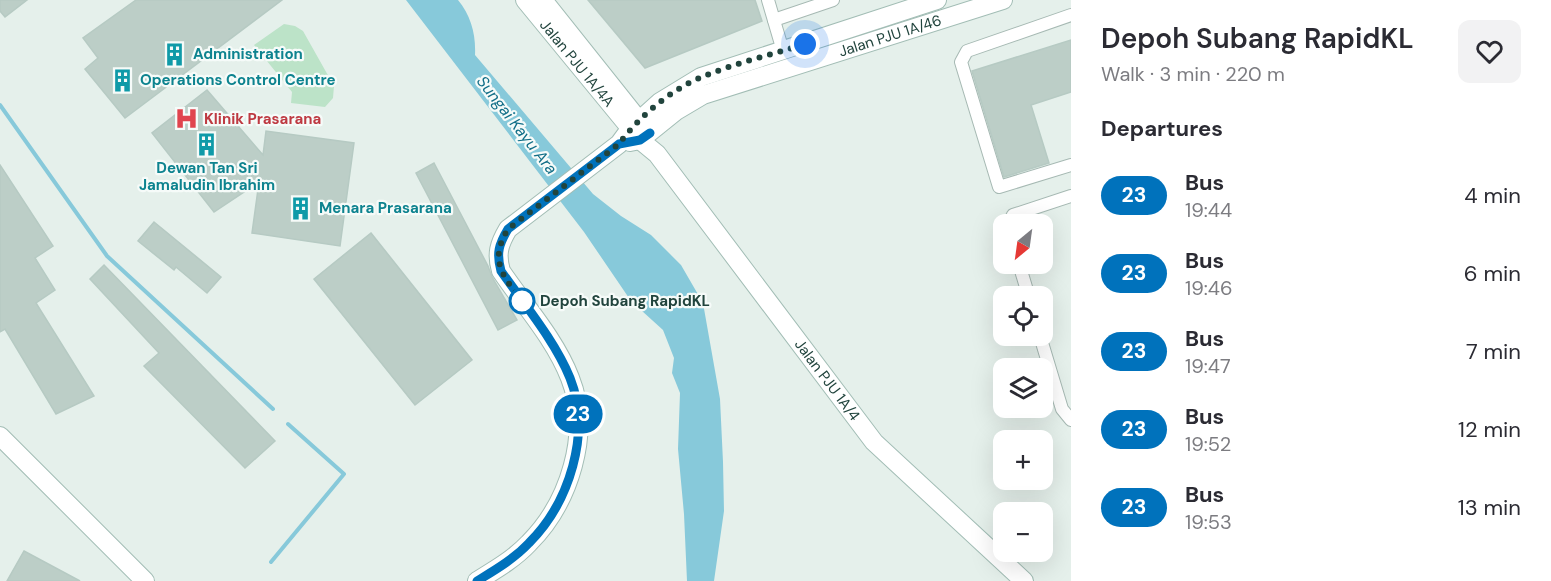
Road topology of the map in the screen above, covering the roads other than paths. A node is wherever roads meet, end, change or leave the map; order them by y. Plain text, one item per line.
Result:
1 (525, 0) edge
2 (543, 0) edge
3 (768, 0) edge
4 (833, 0) edge
5 (937, 0) edge
6 (1002, 0) edge
7 (1071, 15) edge
8 (774, 20) junction
9 (783, 51) junction
10 (626, 103) junction
11 (657, 106) junction
12 (640, 131) junction
13 (1071, 165) edge
14 (1071, 196) edge
15 (1016, 214) edge
16 (1043, 346) edge
17 (1071, 420) edge
18 (0, 436) edge
19 (145, 581) edge
20 (477, 581) edge
21 (1024, 581) edge

1 - 12 street, Jalan PJU 1A/4A
2 - 10 street, Jalan PJU 1A/4A
3 - 8 street
4 - 8 street
5 - 9 street, Jalan PJU 1A/46
6 - 12 street, Jalan PJU 1A/46
7 - 13 street
8 - 9 street
9 - 11 street, Jalan PJU 1A/46
10 - 11 street
10 - 12 street, Jalan PJU 1A/4A
11 - 12 street, Jalan PJU 1A/46
12 - 20 street
12 - 21 street, Jalan PJU 1A/4
14 - 15 street
16 - 17 street
18 - 19 street

